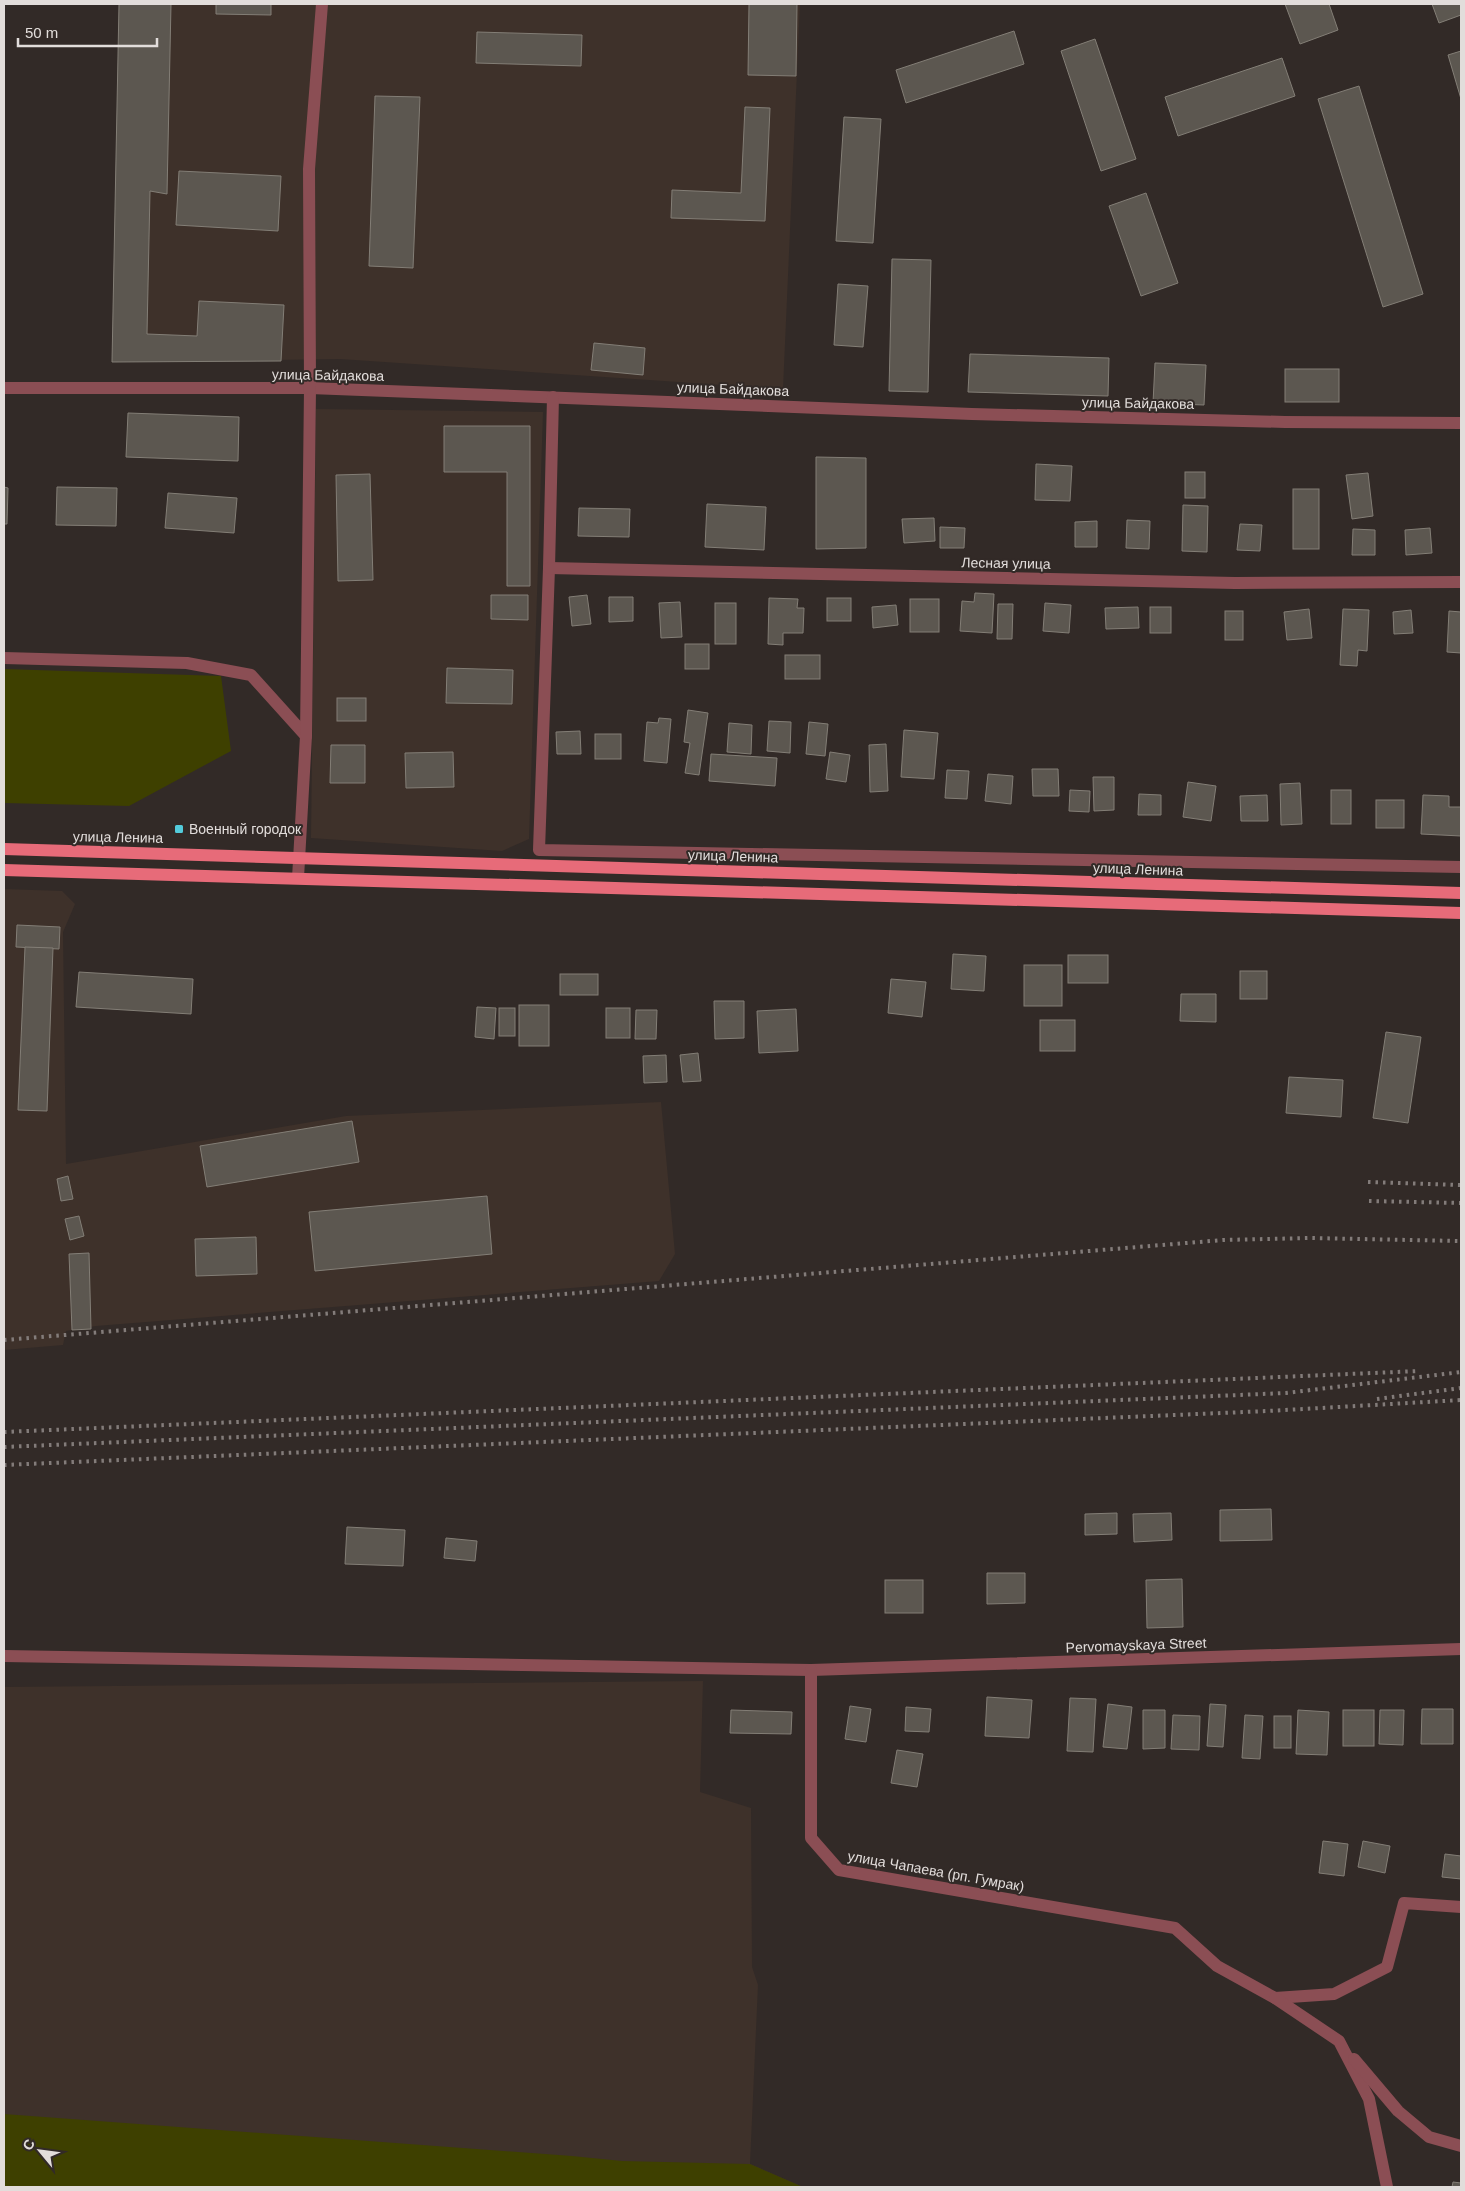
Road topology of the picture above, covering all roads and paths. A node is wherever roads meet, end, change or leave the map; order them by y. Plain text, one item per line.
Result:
1 (322, 4) edge
2 (4, 388) edge
3 (310, 388) junction
4 (553, 398) junction
5 (1461, 423) edge
6 (550, 568) junction
7 (1461, 582) edge
8 (4, 658) edge
9 (306, 736) junction
10 (4, 849) edge
11 (299, 856) junction
12 (1461, 867) edge
13 (4, 870) edge
14 (298, 878) junction
15 (1461, 893) edge
16 (1461, 912) edge
17 (1461, 1649) edge
18 (4, 1656) edge
19 (812, 1670) junction
20 (1461, 1907) edge
21 (1275, 1998) junction
22 (1339, 2041) junction
23 (1461, 2146) edge
24 (1387, 2187) edge

1 - 3 street
2 - 3 street, улица Байдакова
3 - 4 street, улица Байдакова
3 - 9 street
4 - 5 street, улица Байдакова
4 - 6 street
6 - 7 street, Лесная улица
6 - 12 street, улица Ленина
8 - 9 street
9 - 11 street
10 - 11 main road, улица Ленина
11 - 14 street
11 - 15 main road, улица Ленина
13 - 14 main road
14 - 16 main road
17 - 19 street, Pervomayskaya Street
18 - 19 street, Pervomayskaya Street
19 - 21 street, улица Чапаева (рп. Гумрак)
20 - 21 street
21 - 22 street
22 - 23 street
22 - 24 street

